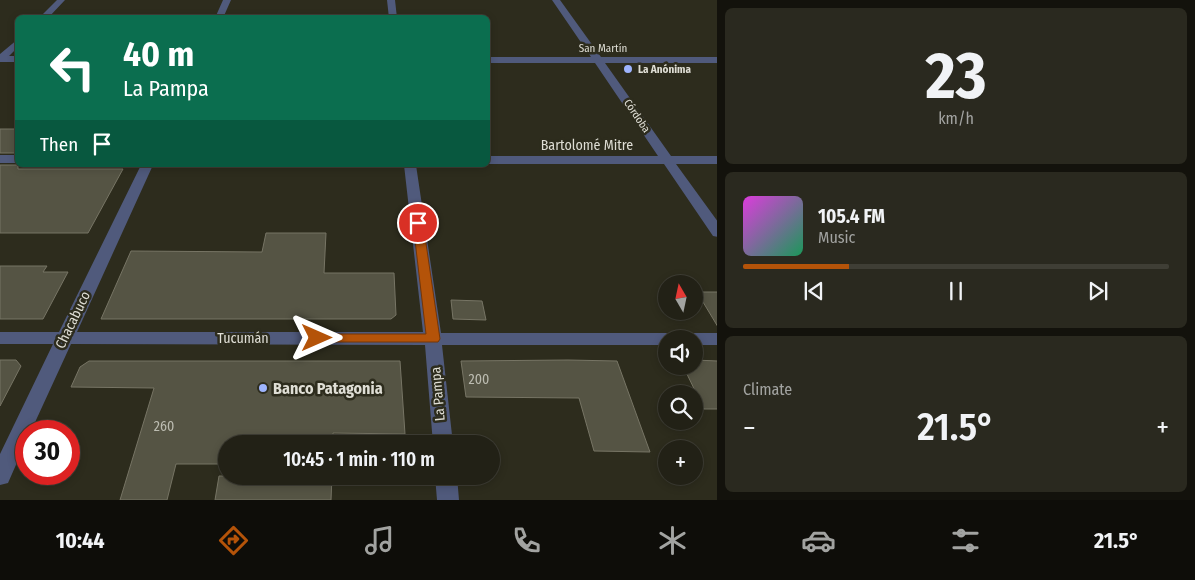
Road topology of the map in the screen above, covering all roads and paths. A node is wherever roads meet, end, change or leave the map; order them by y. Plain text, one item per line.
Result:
1 (61, 0) edge
2 (227, 0) edge
3 (391, 0) edge
4 (556, 0) edge
5 (46, 15) edge
6 (220, 15) edge
7 (393, 15) edge
8 (15, 45) edge
9 (0, 59) edge
10 (15, 59) edge
11 (490, 60) edge
12 (598, 60) junction
13 (717, 60) edge
14 (0, 159) edge
15 (15, 159) edge
16 (490, 160) edge
17 (667, 160) junction
18 (717, 160) edge
19 (147, 167) edge
20 (410, 167) edge
21 (717, 232) edge
22 (0, 338) edge
23 (65, 338) junction
24 (433, 339) junction
25 (658, 339) edge
26 (703, 339) edge
27 (717, 339) edge
28 (442, 435) edge
29 (0, 476) edge
30 (447, 485) edge
31 (448, 500) edge

1 - 5 street
2 - 6 street
3 - 7 street
4 - 12 street, Córdoba
8 - 9 street
9 - 10 street
11 - 12 street, San Martín
12 - 13 street, San Martín
12 - 17 street, Córdoba
14 - 15 street
16 - 17 street, Bartolomé Mitre
17 - 18 street, Bartolomé Mitre
17 - 21 street, Córdoba
19 - 23 street, Chacabuco
20 - 24 street, La Pampa
22 - 23 street, Tucumán
23 - 24 street, Tucumán
23 - 29 street, Chacabuco
24 - 25 street, Tucumán
24 - 28 street, La Pampa
26 - 27 street
30 - 31 street

